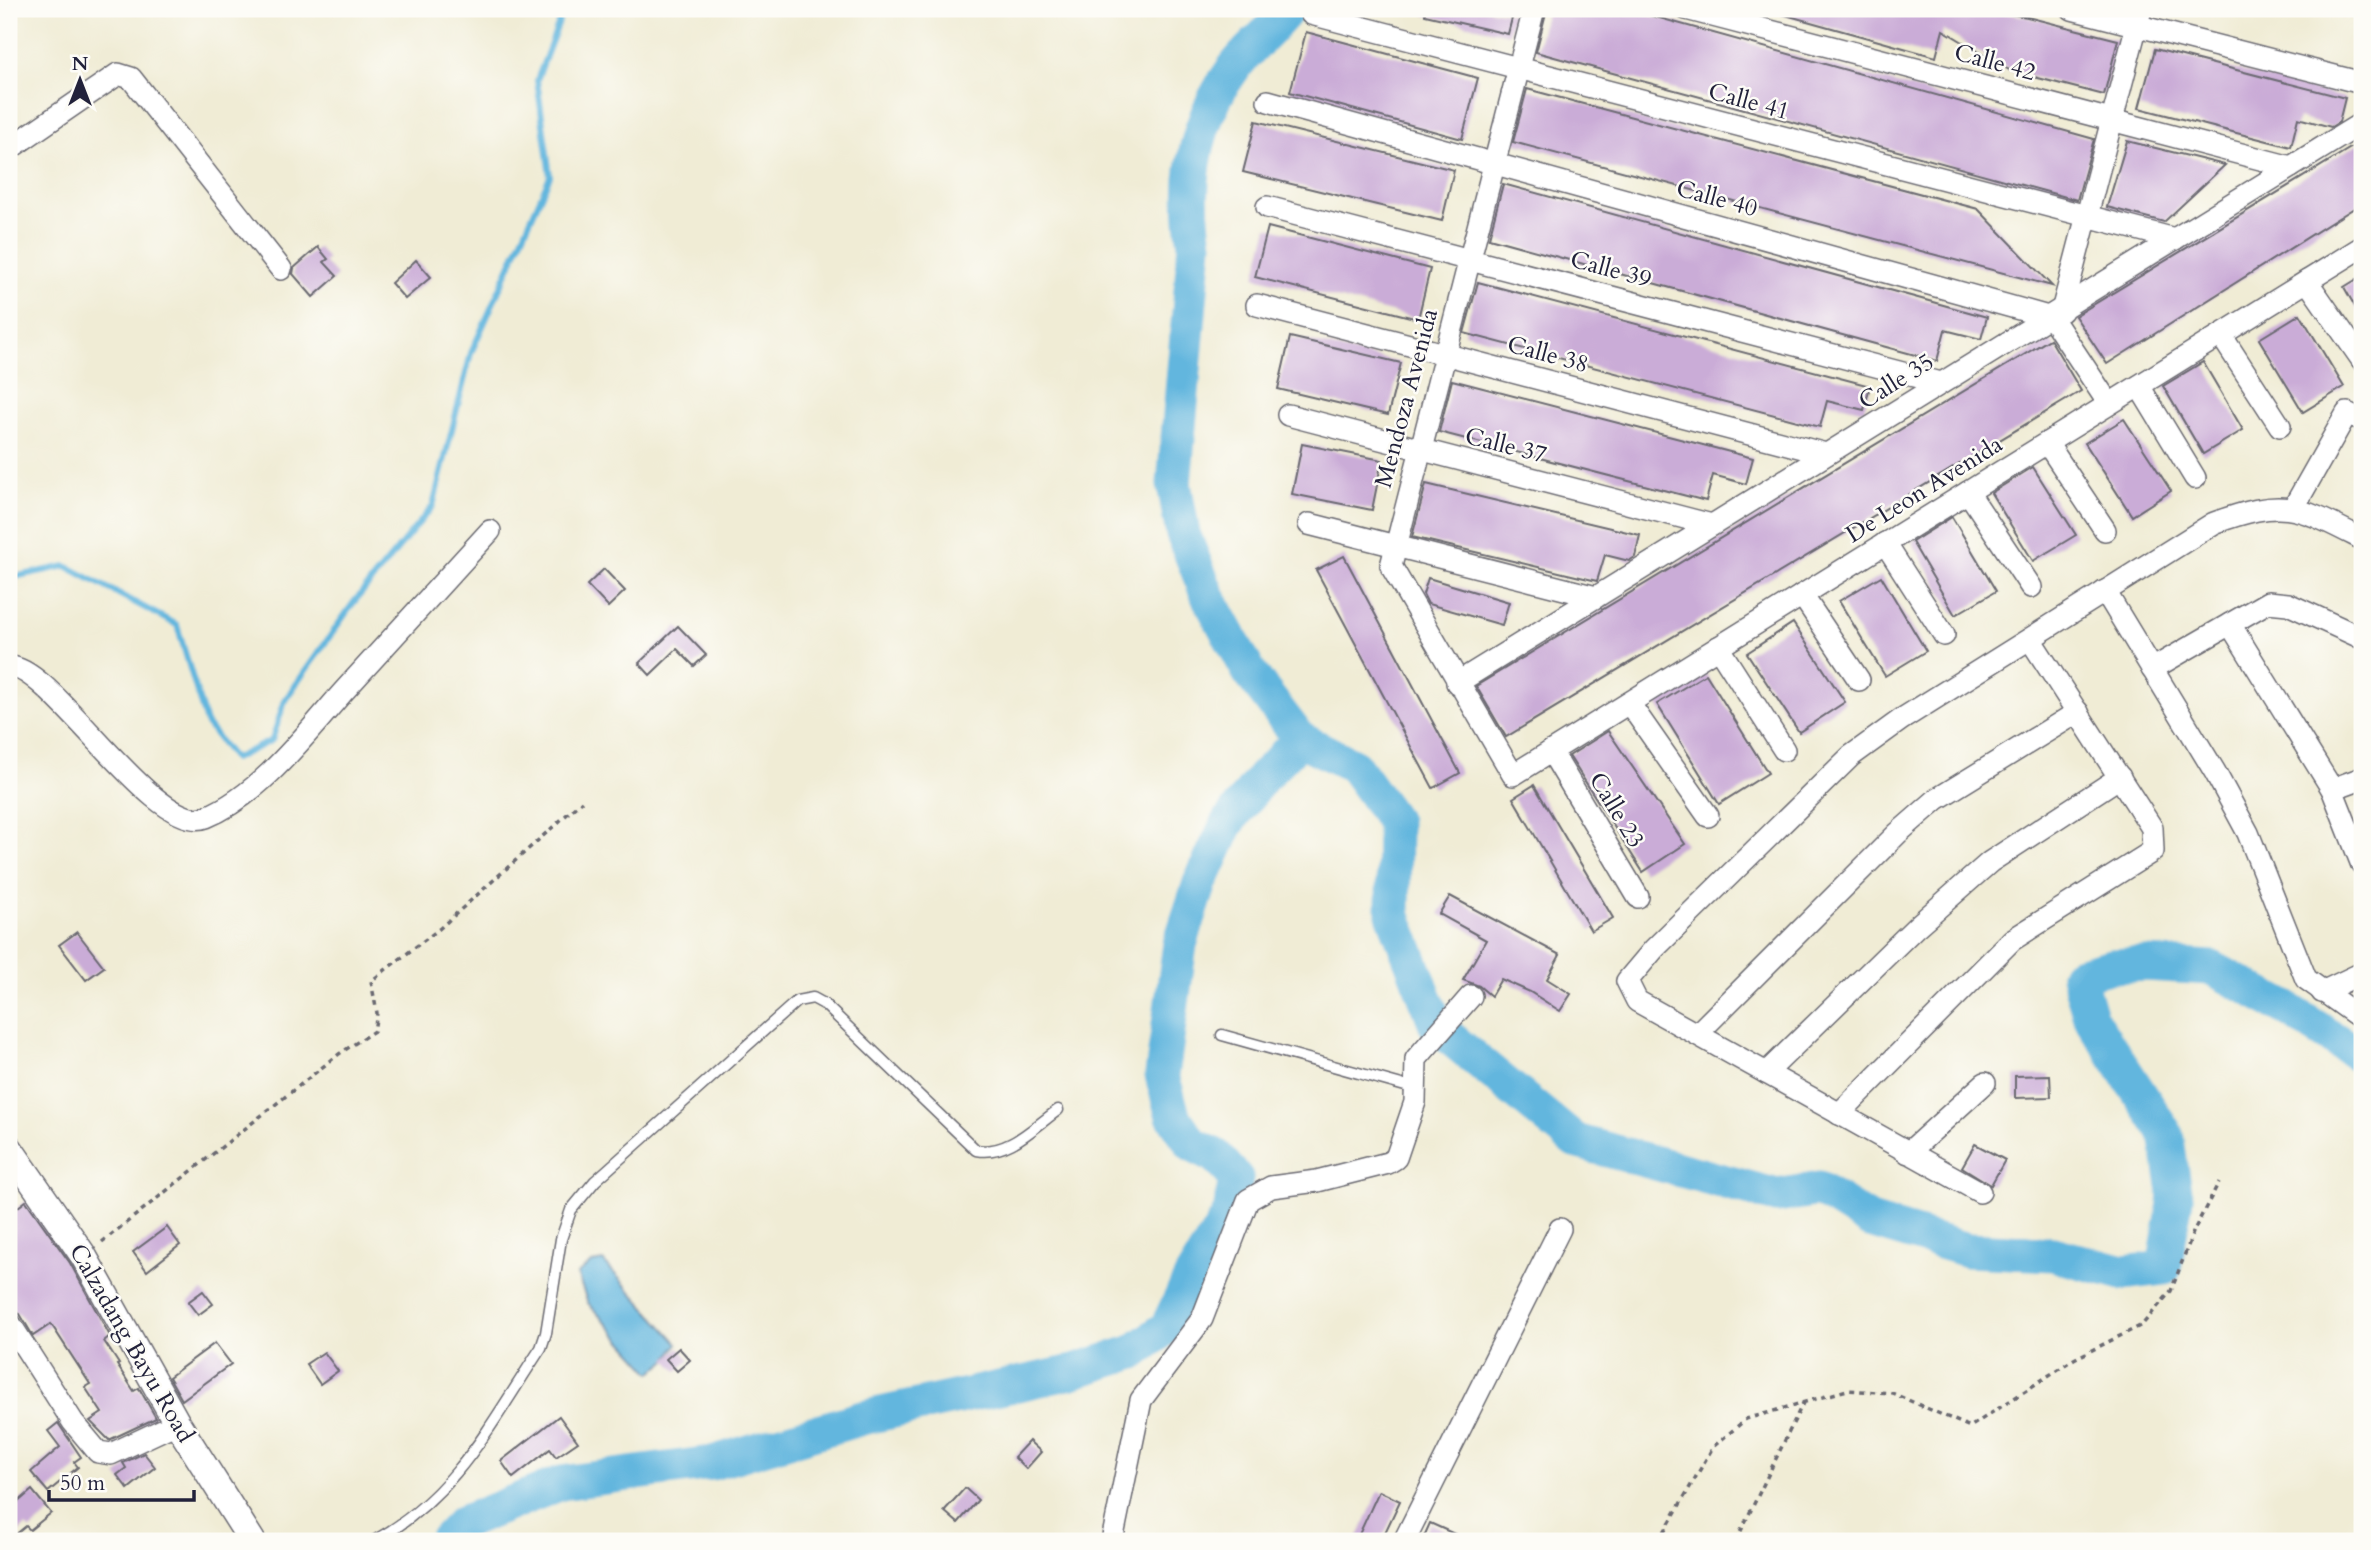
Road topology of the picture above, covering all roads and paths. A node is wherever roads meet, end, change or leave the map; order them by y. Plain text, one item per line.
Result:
1 (1534, 9) edge
2 (1686, 9) edge
3 (2072, 9) edge
4 (1311, 15) dead end
5 (2139, 17) edge
6 (1519, 68) junction
7 (2362, 83) edge
8 (1268, 101) dead end
9 (2112, 120) junction
10 (2362, 123) edge
11 (9, 149) edge
12 (1494, 163) junction
13 (2291, 167) junction
14 (1268, 207) dead end
15 (2086, 216) junction
16 (2175, 239) junction
17 (2362, 247) edge
18 (1469, 259) junction
19 (281, 269) dead end
20 (2307, 281) junction
21 (1257, 305) dead end
22 (2057, 314) junction
23 (2221, 335) junction
24 (1444, 354) junction
25 (2362, 360) edge
26 (1941, 383) junction
27 (2138, 386) junction
28 (2109, 404) junction
29 (1288, 415) dead end
30 (2362, 420) edge
31 (2280, 426) dead end
32 (2047, 443) junction
33 (1419, 450) junction
34 (1826, 454) junction
35 (2195, 478) dead end
36 (1968, 492) junction
37 (2294, 507) junction
38 (1309, 524) dead end
39 (1712, 525) junction
40 (2105, 530) dead end
41 (490, 531) dead end
42 (2362, 539) edge
43 (1885, 543) junction
44 (1395, 546) junction
45 (2031, 587) dead end
46 (2105, 592) junction
47 (1802, 595) junction
48 (1596, 597) junction
49 (2230, 624) junction
50 (1944, 635) dead end
51 (2030, 639) junction
52 (2362, 639) edge
53 (1718, 647) junction
54 (9, 667) edge
55 (2152, 669) junction
56 (1859, 680) dead end
57 (1457, 683) junction
58 (1629, 703) junction
59 (2078, 712) junction
60 (1784, 750) dead end
61 (1551, 751) junction
62 (1513, 775) joint
63 (2120, 777) junction
64 (2362, 778) edge
65 (2332, 789) junction
66 (582, 800) dead end
67 (1709, 816) dead end
68 (2362, 865) edge
69 (1639, 897) dead end
70 (2362, 972) edge
71 (2322, 992) junction
72 (1472, 996) dead end
73 (2362, 1019) edge
74 (1697, 1034) junction
75 (1222, 1035) dead end
76 (1766, 1073) junction
77 (1985, 1083) dead end
78 (1416, 1089) junction
79 (1058, 1110) dead end
80 (1839, 1114) junction
81 (9, 1148) edge
82 (1908, 1153) junction
83 (2219, 1182) dead end
84 (1980, 1192) dead end
85 (1560, 1229) dead end
86 (83, 1255) junction
87 (9, 1322) edge
88 (1804, 1401) junction
89 (177, 1423) junction
90 (252, 1541) edge
91 (373, 1541) edge
92 (1112, 1541) edge
93 (1404, 1541) edge
94 (1659, 1541) edge
95 (1736, 1541) edge

1 - 6 street, Mendoza Avenida
2 - 9 street, Calle 42
3 - 5 street
4 - 6 street, Calle 41
5 - 7 street
5 - 9 street
6 - 12 street, Mendoza Avenida
6 - 15 street, Calle 41
8 - 12 street, Calle 40
9 - 13 street, Calle 42
9 - 15 street
10 - 13 street, Calle 35
11 - 19 street
12 - 18 street, Mendoza Avenida
12 - 22 street, Calle 40
13 - 16 street, Calle 35
14 - 18 street, Calle 39
15 - 16 street, Calle 41
15 - 22 street
16 - 22 street, Calle 35
17 - 20 street, De Leon Avenida
18 - 24 street, Mendoza Avenida
18 - 26 street, Calle 39
20 - 23 street, De Leon Avenida
20 - 25 street
21 - 24 street, Calle 38
22 - 26 street, Calle 35
22 - 28 street
23 - 27 street, De Leon Avenida
23 - 31 street
24 - 33 street, Mendoza Avenida
24 - 34 street, Calle 38
26 - 34 street, Calle 35
27 - 28 street, De Leon Avenida
27 - 35 street
28 - 32 street, De Leon Avenida
29 - 33 street, Calle 37
30 - 37 street
32 - 36 street, De Leon Avenida
32 - 40 street
33 - 39 street, Calle 37
33 - 44 street, Mendoza Avenida
34 - 39 street, Calle 35
36 - 43 street, De Leon Avenida
36 - 45 street
37 - 42 street
37 - 46 street
38 - 44 street
39 - 48 street, Calle 35
41 - 54 street
43 - 47 street, De Leon Avenida
43 - 50 street
44 - 48 street
44 - 57 street, Mendoza Avenida
46 - 51 street
46 - 55 street
47 - 53 street, De Leon Avenida
47 - 56 street
48 - 57 street, Calle 35
49 - 52 street
49 - 55 street
49 - 65 street
51 - 59 street
51 - 74 street
53 - 58 street, De Leon Avenida
53 - 60 street
55 - 71 street
57 - 62 street, Mendoza Avenida
58 - 61 street, De Leon Avenida
58 - 67 street
59 - 63 street
59 - 74 street
61 - 62 street, De Leon Avenida
61 - 69 street, Calle 23
63 - 76 street
63 - 80 street
64 - 65 street
65 - 68 street
66 - 86 path
70 - 71 street
71 - 73 street
72 - 78 street
74 - 76 street
75 - 78 lane
76 - 80 street
77 - 82 street
78 - 92 street
79 - 91 lane
80 - 82 street
81 - 86 street, Calzadang Bayu Road
82 - 84 street
83 - 88 path
85 - 93 street
86 - 89 street, Calzadang Bayu Road
87 - 89 street
88 - 94 path
88 - 95 path
89 - 90 street, Calzadang Bayu Road

